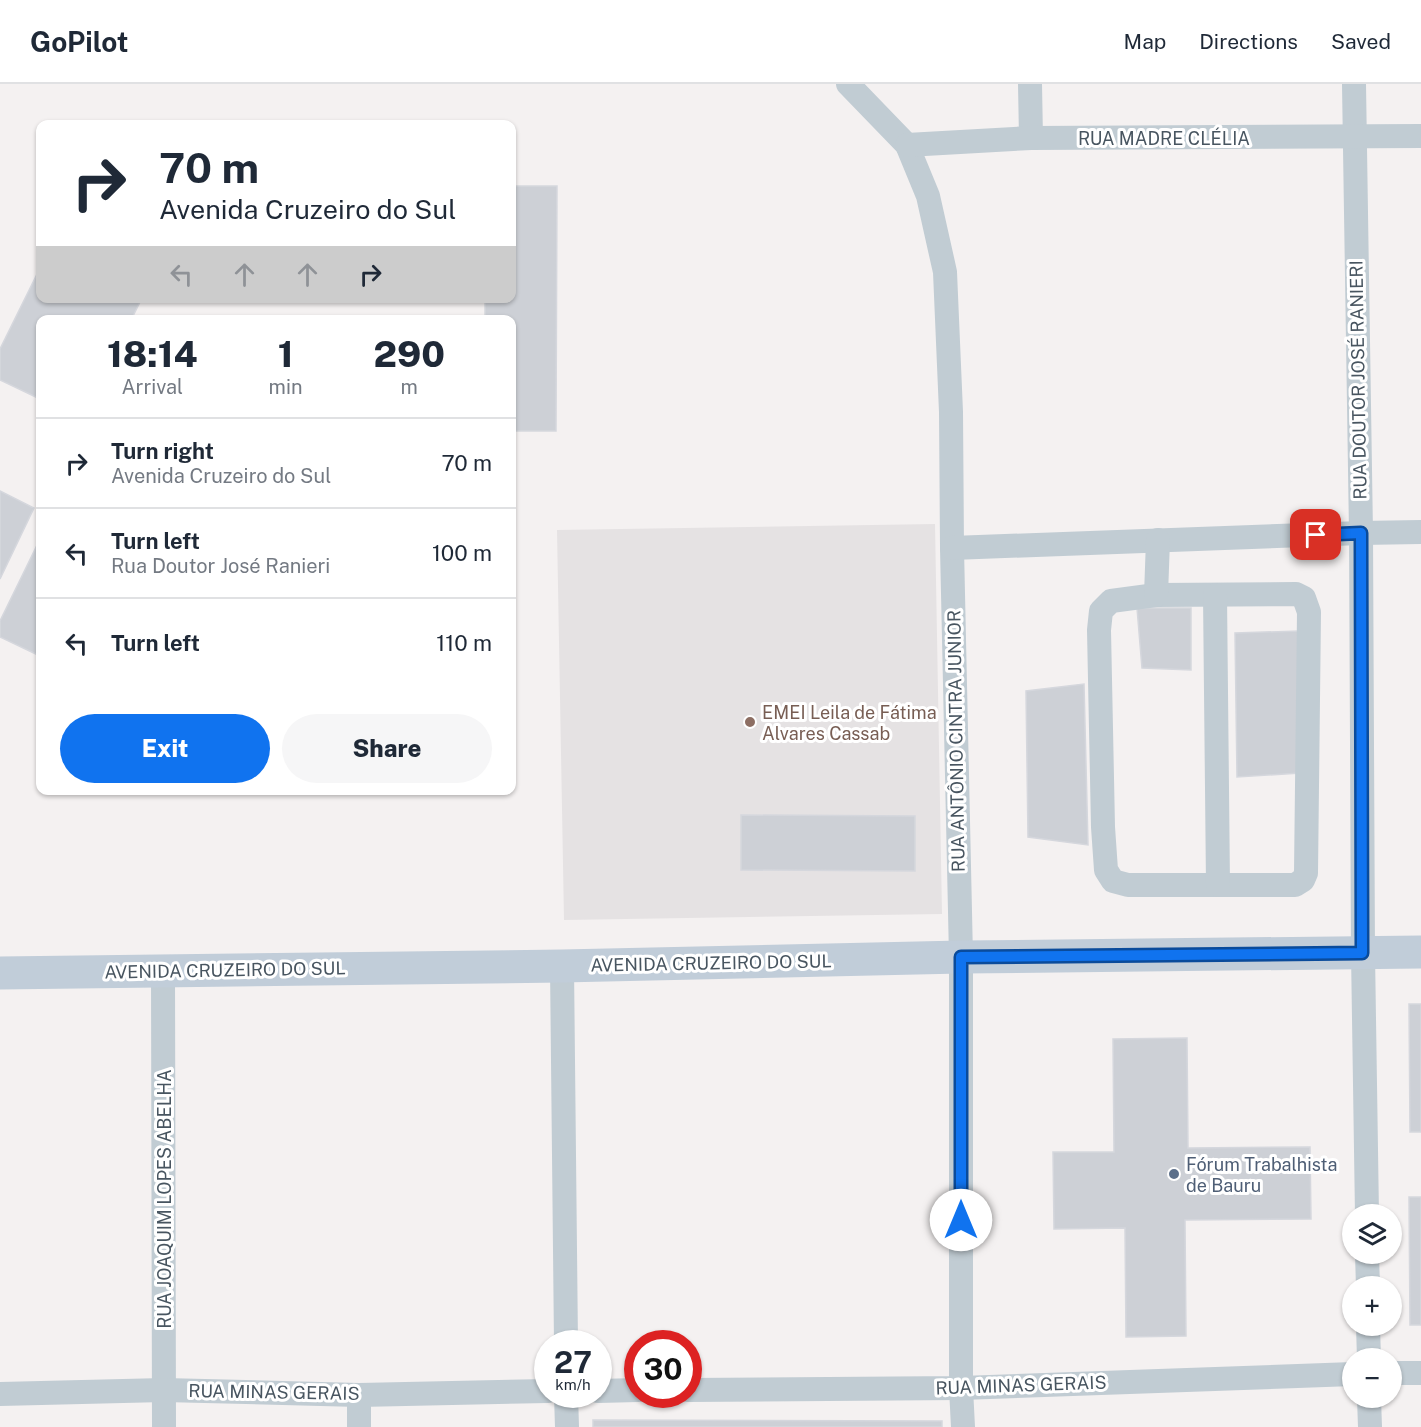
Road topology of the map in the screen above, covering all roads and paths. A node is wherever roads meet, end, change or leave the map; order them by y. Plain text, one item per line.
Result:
1 (848, 84) edge
2 (1030, 84) edge
3 (1354, 84) edge
4 (1354, 136) junction
5 (1421, 136) edge
6 (1031, 138) junction
7 (907, 145) junction
8 (1421, 532) edge
9 (1361, 533) junction
10 (1158, 540) junction
11 (952, 548) junction
12 (1156, 595) junction
13 (1215, 595) junction
14 (1218, 885) junction
15 (1421, 952) edge
16 (1362, 953) junction
17 (961, 957) junction
18 (562, 966) junction
19 (163, 971) junction
20 (0, 973) edge
21 (1367, 1204) edge
22 (566, 1330) edge
23 (1402, 1373) edge
24 (1421, 1373) edge
25 (1342, 1374) edge
26 (961, 1388) junction
27 (164, 1390) junction
28 (702, 1390) edge
29 (534, 1391) edge
30 (0, 1394) edge
31 (358, 1395) junction
32 (566, 1408) edge
33 (1370, 1408) edge
34 (164, 1427) edge
35 (359, 1427) edge
36 (567, 1427) edge
37 (963, 1427) edge
38 (1370, 1427) edge

1 - 7 street, RUA ANTÔNIO CINTRA JUNIOR
2 - 6 street
3 - 4 street, RUA DOUTOR JOSÉ RANIERI
4 - 5 street, RUA MADRE CLÉLIA
4 - 6 street, RUA MADRE CLÉLIA
4 - 9 street, RUA DOUTOR JOSÉ RANIERI
6 - 7 street, RUA MADRE CLÉLIA
7 - 11 street, RUA ANTÔNIO CINTRA JUNIOR
8 - 9 street
9 - 10 street
9 - 16 street, RUA DOUTOR JOSÉ RANIERI
10 - 11 street
10 - 12 street
11 - 17 street, RUA ANTÔNIO CINTRA JUNIOR
12 - 13 street
12 - 14 street
13 - 14 street
13 - 14 street
15 - 16 street, AVENIDA CRUZEIRO DO SUL
16 - 17 street, AVENIDA CRUZEIRO DO SUL
16 - 21 street, RUA DOUTOR JOSÉ RANIERI
17 - 18 street, AVENIDA CRUZEIRO DO SUL
17 - 26 street, RUA ANTÔNIO CINTRA JUNIOR
18 - 19 street, AVENIDA CRUZEIRO DO SUL
18 - 22 street
19 - 20 street, AVENIDA CRUZEIRO DO SUL
19 - 27 street, RUA JOAQUIM LOPES ABELHA
23 - 24 street
25 - 26 street, RUA MINAS GERAIS
26 - 28 street, RUA MINAS GERAIS
26 - 37 street, RUA ANTÔNIO CINTRA JUNIOR
27 - 30 street, RUA MINAS GERAIS
27 - 31 street, RUA MINAS GERAIS
27 - 34 street, RUA JOAQUIM LOPES ABELHA
29 - 31 street, RUA MINAS GERAIS
31 - 35 street
32 - 36 street
33 - 38 street

